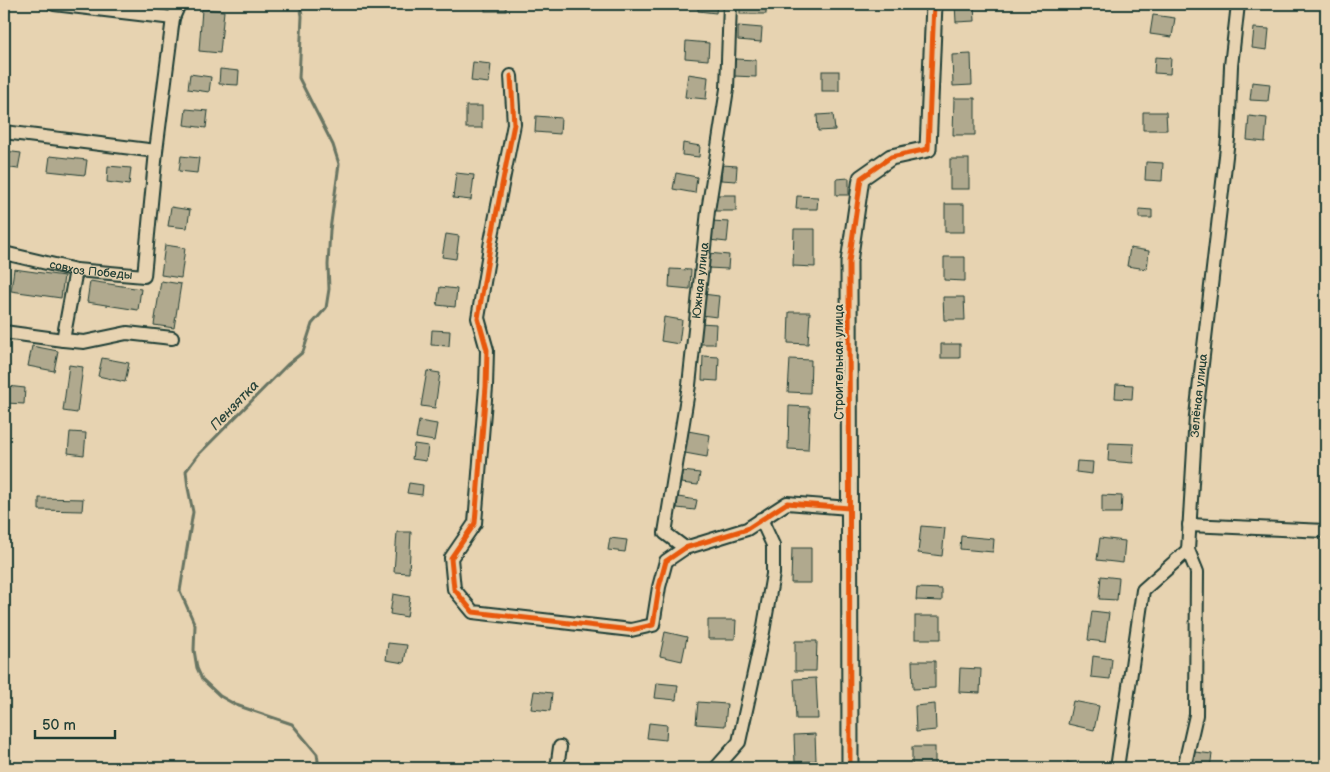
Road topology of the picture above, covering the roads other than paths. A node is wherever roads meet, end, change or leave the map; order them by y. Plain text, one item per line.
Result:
1 (54, 4) edge
2 (179, 4) edge
3 (730, 4) edge
4 (934, 4) edge
5 (1238, 4) edge
6 (173, 18) junction
7 (511, 76) dead end
8 (4, 132) edge
9 (156, 150) junction
10 (4, 253) edge
11 (76, 270) junction
12 (4, 332) edge
13 (172, 338) dead end
14 (64, 340) junction
15 (849, 508) junction
16 (761, 519) junction
17 (1189, 526) junction
18 (1326, 530) edge
19 (684, 548) junction
20 (1188, 550) junction
21 (560, 747) dead end
22 (557, 768) edge
23 (716, 768) edge
24 (850, 768) edge
25 (1117, 768) edge
26 (1184, 768) edge

1 - 6 street
2 - 6 street, совхоз Победы
3 - 19 street, Южная улица
4 - 15 street, Строительная улица
5 - 17 street, Зелёная улица
6 - 9 street, совхоз Победы
7 - 19 street
8 - 9 street
9 - 11 street, совхоз Победы
10 - 11 street, совхоз Победы
11 - 14 street
12 - 14 street
13 - 14 street
15 - 16 street
15 - 24 street, Строительная улица
16 - 19 street
16 - 23 street
17 - 18 street
17 - 20 street, Зелёная улица
20 - 25 street
20 - 26 street
21 - 22 street

